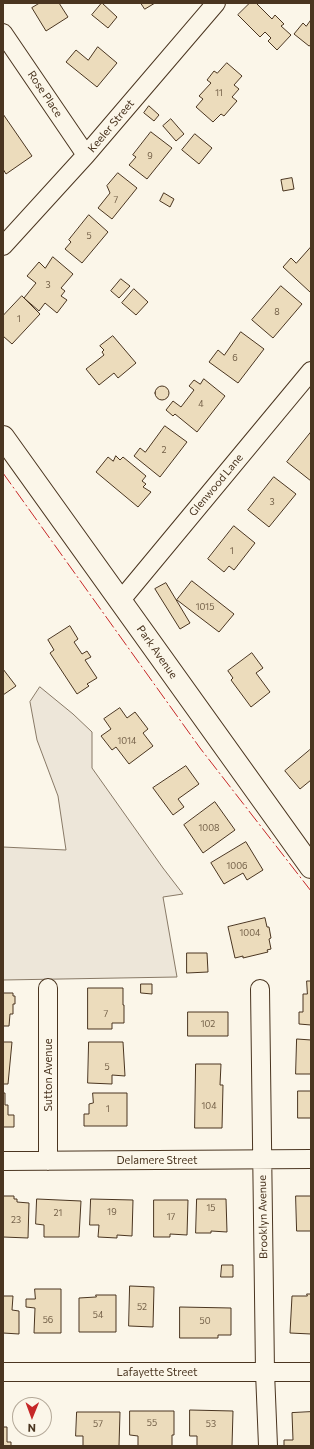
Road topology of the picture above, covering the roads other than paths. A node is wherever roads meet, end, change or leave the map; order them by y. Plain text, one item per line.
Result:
1 (216, 3) edge
2 (3, 33) edge
3 (86, 155) junction
4 (3, 246) edge
5 (311, 371) edge
6 (3, 437) edge
7 (120, 600) junction
8 (308, 855) edge
9 (48, 988) dead end
10 (260, 989) dead end
11 (311, 1159) edge
12 (263, 1160) junction
13 (3, 1161) edge
14 (48, 1161) junction
15 (3, 1372) edge
16 (265, 1372) junction
17 (311, 1372) edge
18 (268, 1446) edge

1 - 3 street, Keeler Street
2 - 3 street, Rose Place
3 - 4 street, Keeler Street
5 - 7 street, Glenwood Lane
6 - 7 main road, Park Avenue
7 - 8 main road, Park Avenue
9 - 14 street, Sutton Avenue
10 - 12 street, Brooklyn Avenue
11 - 12 street, Delamere Street
12 - 14 street, Delamere Street
12 - 16 street, Brooklyn Avenue
13 - 14 street, Delamere Street
15 - 16 street, Lafayette Street
16 - 17 street, Lafayette Street
16 - 18 street, Brooklyn Avenue

